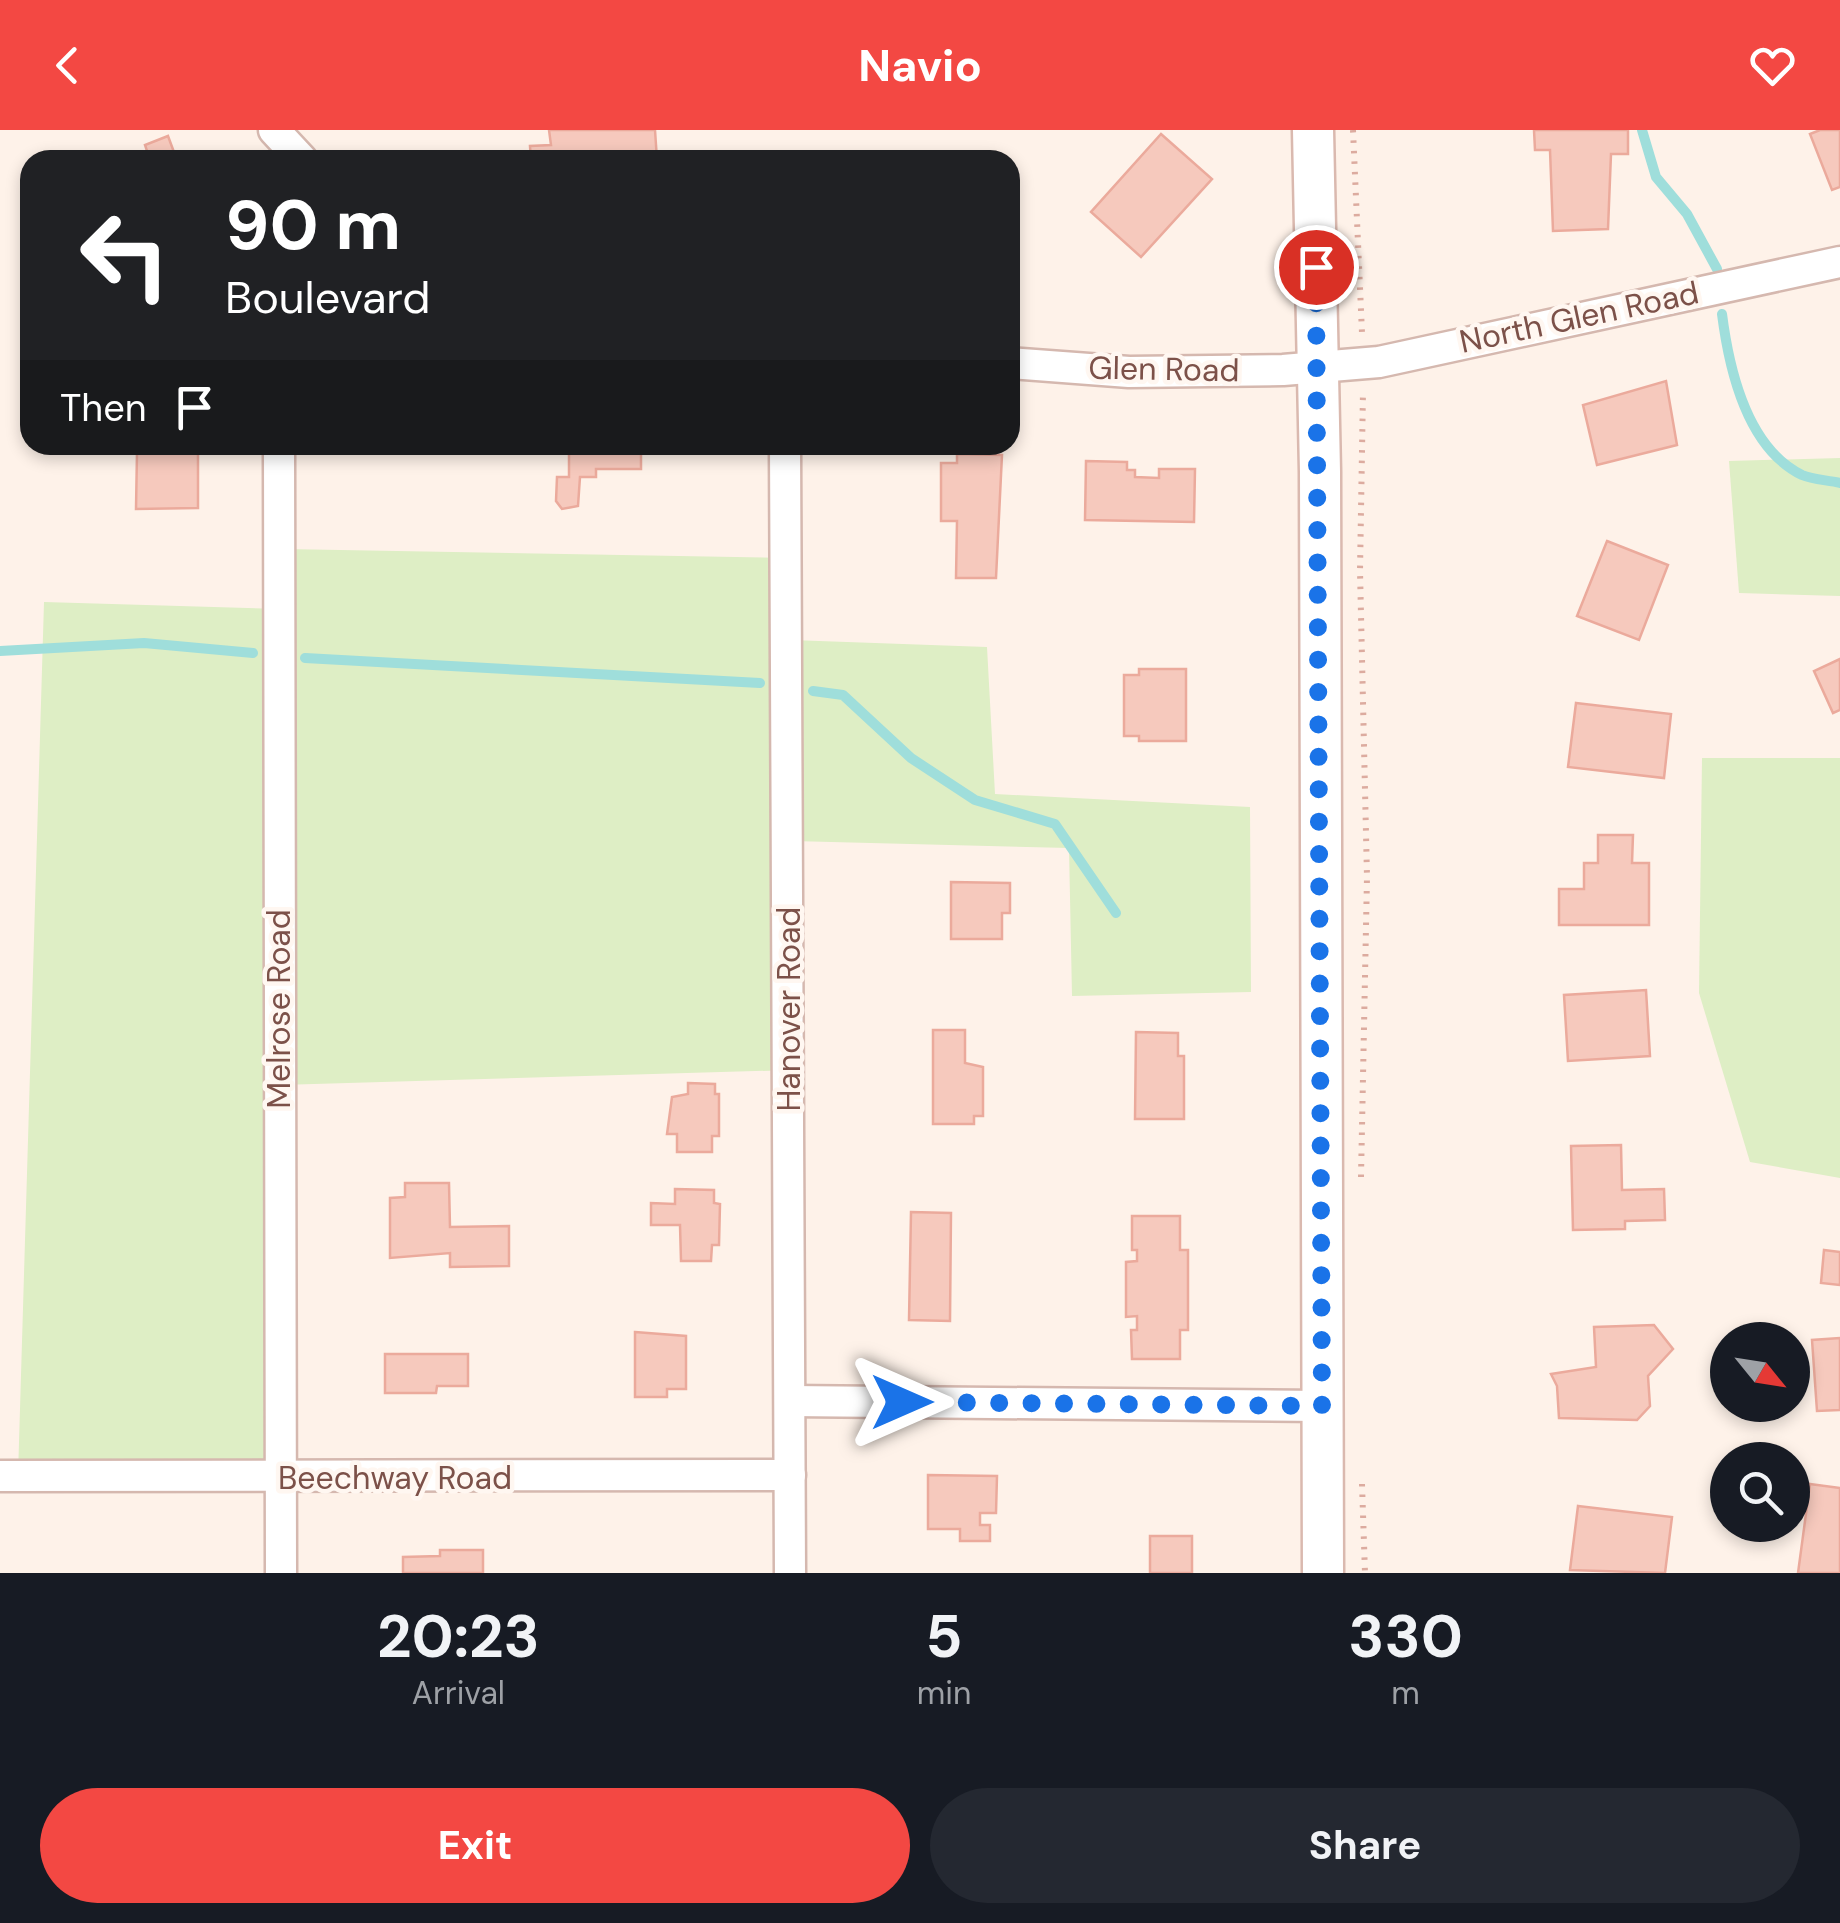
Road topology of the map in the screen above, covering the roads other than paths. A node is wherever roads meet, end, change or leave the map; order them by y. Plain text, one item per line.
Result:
1 (274, 130) edge
2 (1313, 130) edge
3 (293, 150) edge
4 (1840, 262) edge
5 (1020, 364) edge
6 (1318, 365) junction
7 (279, 455) edge
8 (785, 455) edge
9 (790, 1401) junction
10 (1322, 1406) junction
11 (790, 1475) junction
12 (0, 1476) edge
13 (280, 1478) junction
14 (281, 1573) edge
15 (790, 1573) edge
16 (1323, 1573) edge

1 - 3 street
2 - 6 main road
4 - 6 street, North Glen Road
5 - 6 street, Glen Road
6 - 10 main road
7 - 13 street, Melrose Road
8 - 9 street, Hanover Road
9 - 10 street
9 - 11 street, Hanover Road
10 - 16 main road
11 - 13 street, Beechway Road
11 - 15 street, Hanover Road
12 - 13 street, Beechway Road
13 - 14 street, Melrose Road

